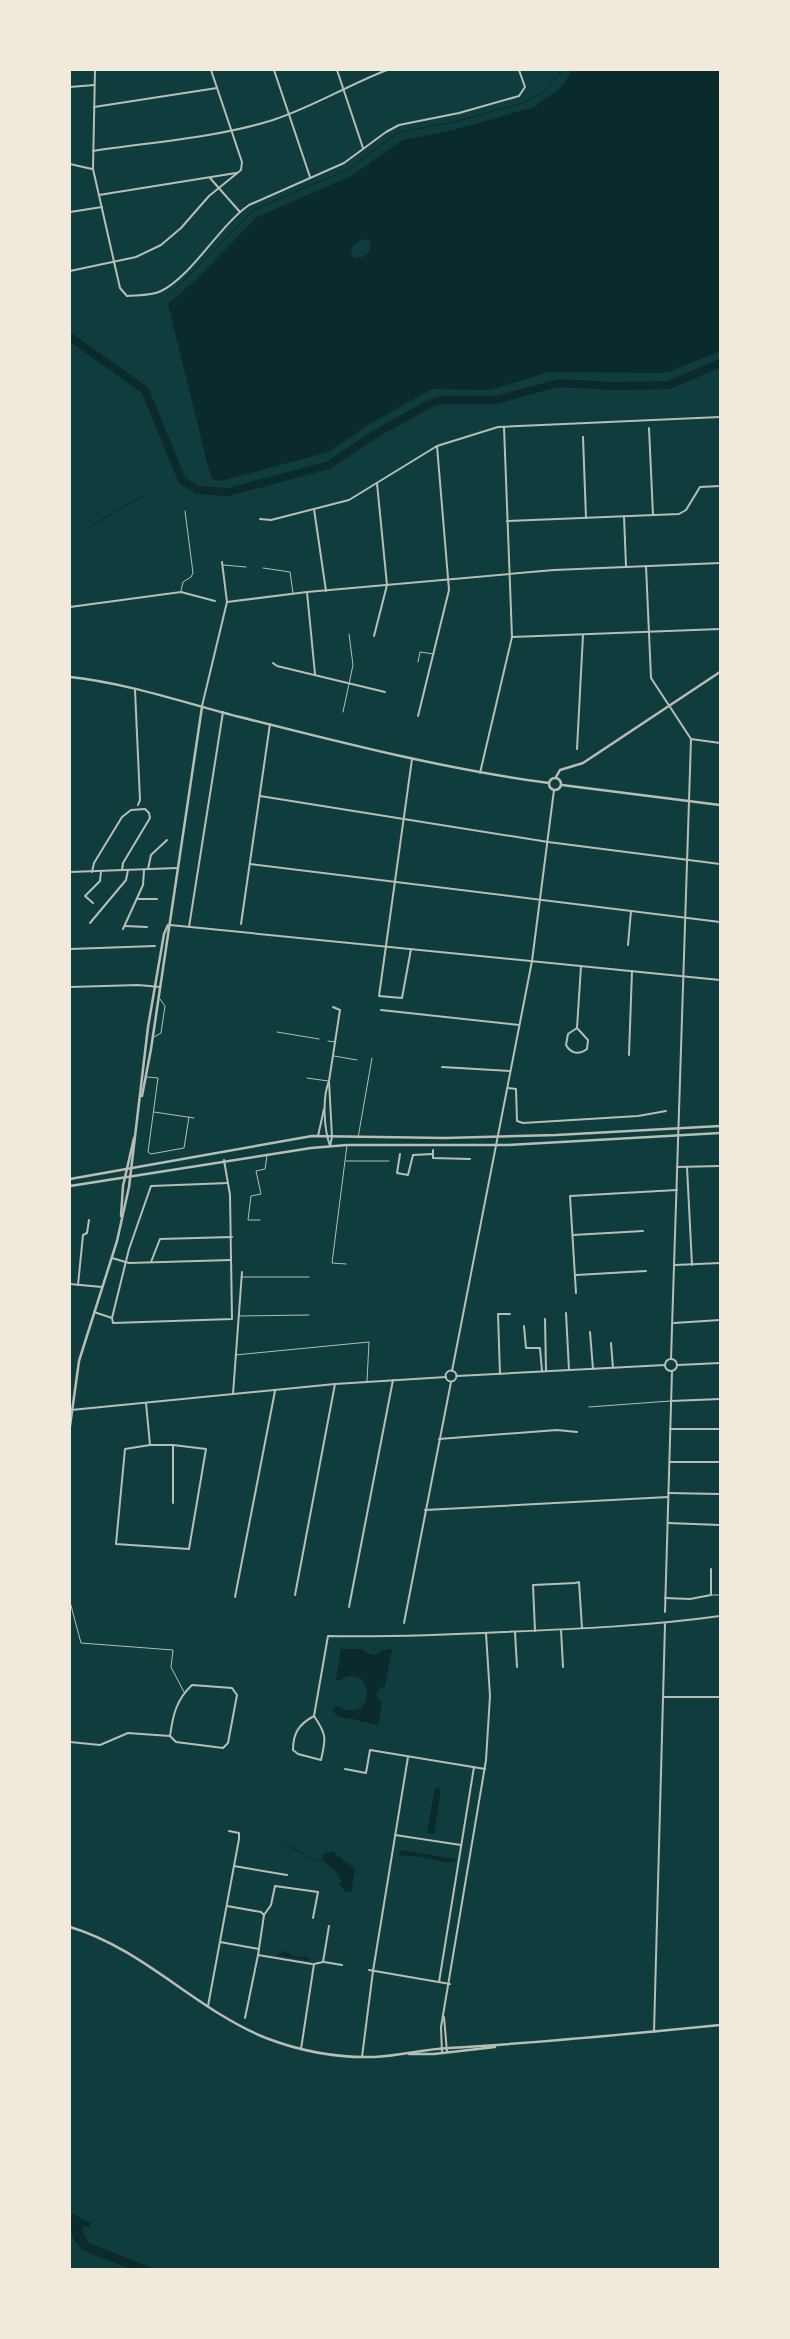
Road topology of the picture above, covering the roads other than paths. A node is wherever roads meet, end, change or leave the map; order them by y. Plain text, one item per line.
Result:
1 (95, 70) edge
2 (211, 70) edge
3 (274, 70) edge
4 (337, 70) edge
5 (387, 70) edge
6 (519, 70) edge
7 (94, 85) junction
8 (70, 87) edge
9 (217, 88) junction
10 (344, 91) junction
11 (94, 107) junction
12 (289, 114) junction
13 (231, 130) junction
14 (363, 148) junction
15 (93, 151) junction
16 (70, 164) edge
17 (93, 169) junction
18 (239, 173) junction
19 (310, 177) junction
20 (208, 178) junction
21 (219, 189) junction
22 (99, 195) junction
23 (102, 207) junction
24 (70, 212) edge
25 (240, 212) junction
26 (115, 262) junction
27 (70, 270) edge
28 (720, 417) edge
29 (504, 427) junction
30 (649, 428) dead end
31 (583, 437) dead end
32 (437, 446) junction
33 (377, 483) junction
34 (720, 486) edge
35 (314, 509) junction
36 (185, 511) dead end
37 (652, 514) junction
38 (624, 516) junction
39 (586, 518) junction
40 (260, 519) dead end
41 (507, 521) junction
42 (222, 562) dead end
43 (720, 563) edge
44 (223, 566) junction
45 (626, 566) junction
46 (646, 566) junction
47 (246, 567) dead end
48 (263, 568) dead end
49 (509, 574) junction
50 (448, 580) junction
51 (386, 585) junction
52 (326, 591) junction
53 (181, 592) junction
54 (307, 592) junction
55 (293, 594) junction
56 (215, 601) dead end
57 (228, 602) junction
58 (70, 607) edge
59 (720, 629) edge
60 (649, 632) junction
61 (349, 634) dead end
62 (583, 635) junction
63 (374, 636) dead end
64 (512, 637) junction
65 (434, 654) junction
66 (418, 662) dead end
67 (273, 663) dead end
68 (720, 672) edge
69 (315, 675) junction
70 (70, 677) edge
71 (350, 684) junction
72 (135, 690) junction
73 (386, 692) dead end
74 (669, 705) junction
75 (202, 707) junction
76 (223, 712) junction
77 (344, 712) dead end
78 (418, 716) dead end
79 (270, 724) junction
80 (691, 739) junction
81 (720, 743) edge
82 (577, 749) dead end
83 (412, 759) junction
84 (480, 773) junction
85 (556, 777) junction
86 (549, 783) junction
87 (562, 784) junction
88 (554, 790) junction
89 (260, 796) junction
90 (688, 801) junction
91 (138, 805) dead end
92 (720, 805) edge
93 (404, 819) junction
94 (167, 840) dead end
95 (548, 842) junction
96 (687, 860) junction
97 (250, 864) junction
98 (720, 864) edge
99 (177, 868) junction
100 (122, 870) junction
101 (128, 870) junction
102 (144, 870) junction
103 (148, 870) junction
104 (102, 871) junction
105 (70, 872) edge
106 (92, 872) junction
107 (395, 881) junction
108 (540, 898) junction
109 (137, 899) junction
110 (157, 900) dead end
111 (93, 903) dead end
112 (632, 910) junction
113 (685, 917) junction
114 (720, 922) edge
115 (90, 923) dead end
116 (241, 924) dead end
117 (168, 925) junction
118 (125, 926) junction
119 (147, 927) dead end
120 (189, 927) junction
121 (123, 930) dead end
122 (155, 946) dead end
123 (386, 946) junction
124 (628, 946) dead end
125 (410, 948) junction
126 (70, 949) edge
127 (532, 961) junction
128 (581, 966) junction
129 (632, 971) junction
130 (683, 976) junction
131 (720, 980) edge
132 (155, 986) junction
133 (70, 987) edge
134 (160, 987) junction
135 (153, 996) junction
136 (158, 997) junction
137 (333, 1007) dead end
138 (381, 1010) dead end
139 (519, 1026) junction
140 (577, 1028) junction
141 (277, 1032) dead end
142 (146, 1039) junction
143 (152, 1039) junction
144 (319, 1039) dead end
145 (328, 1041) dead end
146 (335, 1042) junction
147 (629, 1055) dead end
148 (333, 1056) junction
149 (372, 1058) dead end
150 (357, 1060) dead end
151 (442, 1067) dead end
152 (510, 1071) junction
153 (146, 1076) junction
154 (307, 1078) dead end
155 (329, 1081) junction
156 (507, 1088) junction
157 (325, 1106) junction
158 (139, 1109) junction
159 (666, 1111) dead end
160 (154, 1112) junction
161 (189, 1117) junction
162 (194, 1118) dead end
163 (720, 1126) edge
164 (678, 1128) junction
165 (720, 1133) edge
166 (135, 1135) junction
167 (318, 1136) junction
168 (498, 1136) junction
169 (327, 1137) junction
170 (332, 1137) junction
171 (678, 1137) junction
172 (358, 1138) junction
173 (347, 1145) junction
174 (497, 1145) junction
175 (330, 1146) junction
176 (433, 1150) dead end
177 (400, 1154) dead end
178 (433, 1154) junction
179 (267, 1155) junction
180 (470, 1159) dead end
181 (224, 1160) junction
182 (345, 1161) junction
183 (388, 1161) dead end
184 (720, 1166) edge
185 (687, 1167) junction
186 (132, 1168) junction
187 (677, 1168) junction
188 (126, 1169) junction
189 (131, 1177) junction
190 (124, 1178) junction
191 (70, 1179) edge
192 (228, 1183) junction
193 (70, 1186) edge
194 (677, 1190) junction
195 (89, 1220) dead end
196 (121, 1220) junction
197 (260, 1220) dead end
198 (643, 1231) dead end
199 (572, 1235) junction
200 (232, 1237) junction
201 (112, 1258) junction
202 (232, 1260) junction
203 (125, 1262) junction
204 (151, 1262) junction
205 (720, 1263) edge
206 (346, 1264) dead end
207 (692, 1265) junction
208 (675, 1266) junction
209 (646, 1271) dead end
210 (242, 1272) dead end
211 (575, 1275) junction
212 (242, 1277) junction
213 (309, 1277) dead end
214 (70, 1284) edge
215 (78, 1285) junction
216 (102, 1287) junction
217 (576, 1292) dead end
218 (94, 1312) junction
219 (566, 1313) dead end
220 (510, 1314) dead end
221 (309, 1315) dead end
222 (239, 1316) junction
223 (112, 1318) junction
224 (545, 1319) dead end
225 (720, 1320) edge
226 (674, 1323) junction
227 (524, 1326) dead end
228 (590, 1332) dead end
229 (611, 1343) dead end
230 (235, 1356) junction
231 (671, 1358) junction
232 (720, 1363) edge
233 (665, 1365) junction
234 (678, 1365) junction
235 (613, 1368) junction
236 (593, 1369) junction
237 (569, 1370) junction
238 (452, 1371) junction
239 (546, 1371) junction
240 (672, 1371) junction
241 (542, 1372) junction
242 (500, 1374) junction
243 (457, 1376) junction
244 (446, 1377) junction
245 (393, 1380) junction
246 (366, 1382) junction
247 (451, 1382) junction
248 (335, 1384) junction
249 (275, 1390) junction
250 (233, 1394) junction
251 (720, 1399) edge
252 (671, 1401) junction
253 (146, 1403) junction
254 (589, 1407) dead end
255 (71, 1410) edge
256 (70, 1426) edge
257 (670, 1429) junction
258 (720, 1430) edge
259 (577, 1432) dead end
260 (439, 1439) junction
261 (150, 1445) junction
262 (173, 1445) junction
263 (669, 1462) junction
264 (720, 1462) edge
265 (668, 1493) junction
266 (720, 1494) edge
267 (668, 1498) junction
268 (173, 1503) dead end
269 (425, 1510) junction
270 (668, 1523) junction
271 (720, 1525) edge
272 (70, 1550) edge
273 (70, 1556) edge
274 (711, 1569) dead end
275 (295, 1595) dead end
276 (711, 1595) junction
277 (720, 1595) edge
278 (235, 1597) dead end
279 (666, 1598) junction
280 (70, 1602) edge
281 (349, 1607) dead end
282 (665, 1612) dead end
283 (720, 1616) edge
284 (404, 1623) dead end
285 (665, 1623) junction
286 (582, 1629) junction
287 (561, 1630) junction
288 (535, 1631) junction
289 (515, 1632) junction
290 (486, 1633) junction
291 (517, 1667) dead end
292 (563, 1667) dead end
293 (184, 1692) junction
294 (663, 1697) junction
295 (720, 1697) edge
296 (314, 1716) junction
297 (170, 1736) junction
298 (70, 1742) edge
299 (408, 1756) junction
300 (474, 1767) junction
301 (485, 1769) junction
302 (345, 1770) dead end
303 (230, 1832) dead end
304 (395, 1835) junction
305 (461, 1845) junction
306 (234, 1866) junction
307 (287, 1875) dead end
308 (227, 1906) junction
309 (264, 1915) junction
310 (313, 1918) dead end
311 (329, 1926) dead end
312 (70, 1927) edge
313 (220, 1942) junction
314 (259, 1949) junction
315 (258, 1954) junction
316 (323, 1962) junction
317 (314, 1964) junction
318 (342, 1965) dead end
319 (371, 1971) junction
320 (440, 1982) junction
321 (450, 1984) junction
322 (208, 2006) junction
323 (444, 2012) junction
324 (245, 2018) dead end
325 (720, 2026) edge
326 (654, 2032) junction
327 (504, 2045) junction
328 (441, 2048) junction
329 (447, 2048) junction
330 (301, 2049) junction
331 (442, 2053) junction
332 (447, 2053) junction
333 (400, 2054) junction
334 (362, 2057) junction

1 - 7 street
2 - 9 street
3 - 12 street
4 - 10 street
5 - 10 street
6 - 14 street
7 - 8 street
7 - 11 street
9 - 11 street
9 - 13 street
10 - 12 street
10 - 14 street
11 - 15 street
12 - 13 street
12 - 19 street
13 - 15 street
13 - 18 street
14 - 19 street
15 - 17 street
16 - 17 street
17 - 22 street
18 - 20 street
18 - 21 street
19 - 25 street
20 - 21 street
20 - 22 street
21 - 25 street
21 - 26 street
22 - 23 street
23 - 24 street
23 - 26 street
25 - 26 street
26 - 27 street
28 - 29 street
29 - 32 street
29 - 41 street
30 - 37 street
31 - 39 street
32 - 33 street
32 - 50 street
33 - 35 street
33 - 51 street
34 - 37 street
35 - 40 street
35 - 52 street
36 - 53 lane
37 - 38 street
38 - 39 street
38 - 45 street
39 - 41 street
41 - 49 street
42 - 44 street
43 - 46 street
44 - 47 lane
44 - 57 street
45 - 46 street
45 - 49 street
46 - 60 street
48 - 55 lane
49 - 50 street
49 - 64 street
50 - 51 street
50 - 65 street
51 - 52 street
51 - 63 street
52 - 54 street
53 - 56 street
53 - 58 street
54 - 55 street
54 - 69 street
55 - 57 street
57 - 75 street
59 - 60 street
60 - 62 street
60 - 74 street
61 - 71 lane
62 - 64 street
62 - 82 street
64 - 84 street
65 - 66 lane
65 - 78 street
67 - 69 street
68 - 74 street
69 - 71 street
70 - 72 street
71 - 73 street
71 - 77 lane
72 - 75 street
72 - 91 street
74 - 80 street
74 - 85 street
75 - 76 street
75 - 99 street
76 - 79 street
76 - 120 street
79 - 83 street
79 - 89 street
80 - 81 street
80 - 90 street
83 - 84 street
83 - 93 street
84 - 86 street
85 - 86 street
85 - 87 street
86 - 88 street
87 - 88 street
87 - 90 street
88 - 95 street
89 - 93 street
89 - 97 street
90 - 92 street
90 - 96 street
93 - 95 street
93 - 107 street
94 - 103 street
95 - 96 street
95 - 108 street
96 - 98 street
96 - 113 street
97 - 107 street
97 - 116 street
99 - 103 street
99 - 117 street
100 - 101 street
100 - 104 street
100 - 106 street
101 - 102 street
101 - 115 street
102 - 103 street
102 - 109 street
104 - 106 street
104 - 111 street
105 - 106 street
107 - 108 street
107 - 123 street
108 - 112 street
108 - 127 street
109 - 110 street
109 - 118 street
112 - 113 street
112 - 124 street
113 - 114 street
113 - 130 street
117 - 120 street
117 - 132 street
117 - 134 street
118 - 119 street
118 - 121 street
120 - 123 street
122 - 126 street
123 - 125 street
123 - 125 street
125 - 127 street
127 - 128 street
127 - 139 street
128 - 129 street
128 - 140 street
129 - 130 street
129 - 147 street
130 - 131 street
130 - 164 street
132 - 133 street
132 - 134 street
132 - 135 street
134 - 136 street
135 - 136 street
135 - 142 street
136 - 143 street
136 - 143 lane
137 - 146 street
138 - 139 street
139 - 152 street
140 - 140 street
141 - 144 lane
142 - 143 street
142 - 158 street
143 - 153 street
145 - 146 lane
146 - 148 street
148 - 150 lane
148 - 155 street
149 - 172 lane
151 - 152 street
152 - 156 street
153 - 158 street
153 - 160 lane
154 - 155 lane
155 - 157 street
155 - 170 street
156 - 159 street
156 - 168 street
157 - 167 street
157 - 169 street
158 - 166 street
160 - 161 lane
160 - 161 lane
161 - 162 lane
163 - 164 street
164 - 168 street
164 - 171 street
165 - 171 street
166 - 186 street
166 - 188 street
167 - 169 street
167 - 186 street
168 - 172 street
168 - 174 street
169 - 170 street
169 - 175 street
170 - 172 street
170 - 175 street
171 - 174 street
171 - 187 street
173 - 174 street
173 - 175 street
173 - 182 lane
174 - 238 street
175 - 179 street
176 - 178 street
177 - 178 street
178 - 180 street
179 - 181 street
179 - 197 lane
181 - 189 street
181 - 192 street
182 - 183 lane
182 - 206 lane
184 - 185 street
185 - 187 street
185 - 207 street
186 - 188 street
186 - 189 street
187 - 194 street
188 - 190 street
188 - 191 street
189 - 190 street
189 - 196 street
190 - 193 street
190 - 196 street
192 - 200 street
192 - 203 street
194 - 199 street
194 - 208 street
195 - 215 street
196 - 201 street
198 - 199 street
199 - 211 street
200 - 202 street
200 - 204 street
201 - 203 street
201 - 216 street
202 - 204 street
202 - 223 street
203 - 204 street
203 - 223 street
205 - 207 street
207 - 208 street
208 - 226 street
209 - 211 street
210 - 212 street
211 - 217 street
212 - 213 lane
212 - 222 street
214 - 215 street
215 - 216 street
216 - 218 street
218 - 223 street
218 - 255 street
219 - 237 street
220 - 242 street
221 - 222 lane
222 - 230 street
224 - 239 street
225 - 226 street
226 - 231 street
227 - 241 street
228 - 236 street
229 - 235 street
230 - 246 lane
230 - 250 street
231 - 233 street
231 - 234 street
232 - 234 street
233 - 235 street
233 - 240 street
234 - 240 street
235 - 236 street
236 - 237 street
237 - 239 street
238 - 243 street
238 - 244 street
239 - 241 street
240 - 252 street
241 - 242 street
242 - 243 street
243 - 247 street
244 - 245 street
244 - 247 street
245 - 246 street
245 - 281 street
246 - 248 street
247 - 260 street
248 - 249 street
248 - 275 street
249 - 250 street
249 - 278 street
250 - 253 street
251 - 252 street
252 - 254 lane
252 - 257 street
253 - 255 street
253 - 261 street
255 - 256 street
257 - 258 street
257 - 263 street
259 - 260 street
260 - 269 street
261 - 262 street
261 - 262 street
262 - 268 street
263 - 264 street
263 - 265 street
265 - 266 street
265 - 267 street
267 - 269 street
267 - 270 street
269 - 284 street
270 - 271 street
270 - 279 street
272 - 273 lane
274 - 276 street
276 - 277 lane
276 - 279 street
279 - 282 street
280 - 293 lane
283 - 285 street
285 - 286 street
285 - 294 street
286 - 287 street
286 - 288 street
287 - 288 street
287 - 292 street
288 - 289 street
289 - 290 street
289 - 291 street
290 - 296 street
290 - 301 street
293 - 297 street
293 - 297 street
294 - 295 street
294 - 326 street
296 - 296 street
297 - 298 street
299 - 300 street
299 - 302 street
299 - 304 street
300 - 301 street
300 - 305 street
301 - 321 street
303 - 306 street
304 - 305 street
304 - 319 street
305 - 320 street
306 - 307 street
306 - 308 street
308 - 309 street
308 - 313 street
309 - 310 street
309 - 314 street
311 - 316 street
312 - 322 street
313 - 314 street
313 - 322 street
314 - 315 street
315 - 317 street
315 - 324 street
316 - 317 street
316 - 318 street
317 - 330 street
319 - 320 street
319 - 334 street
320 - 321 street
321 - 323 street
322 - 330 street
323 - 328 street
323 - 329 street
325 - 326 street
326 - 327 street
327 - 329 street
327 - 332 street
328 - 329 street
328 - 331 street
328 - 333 street
329 - 332 street
330 - 334 street
331 - 332 street
331 - 333 street
333 - 334 street

